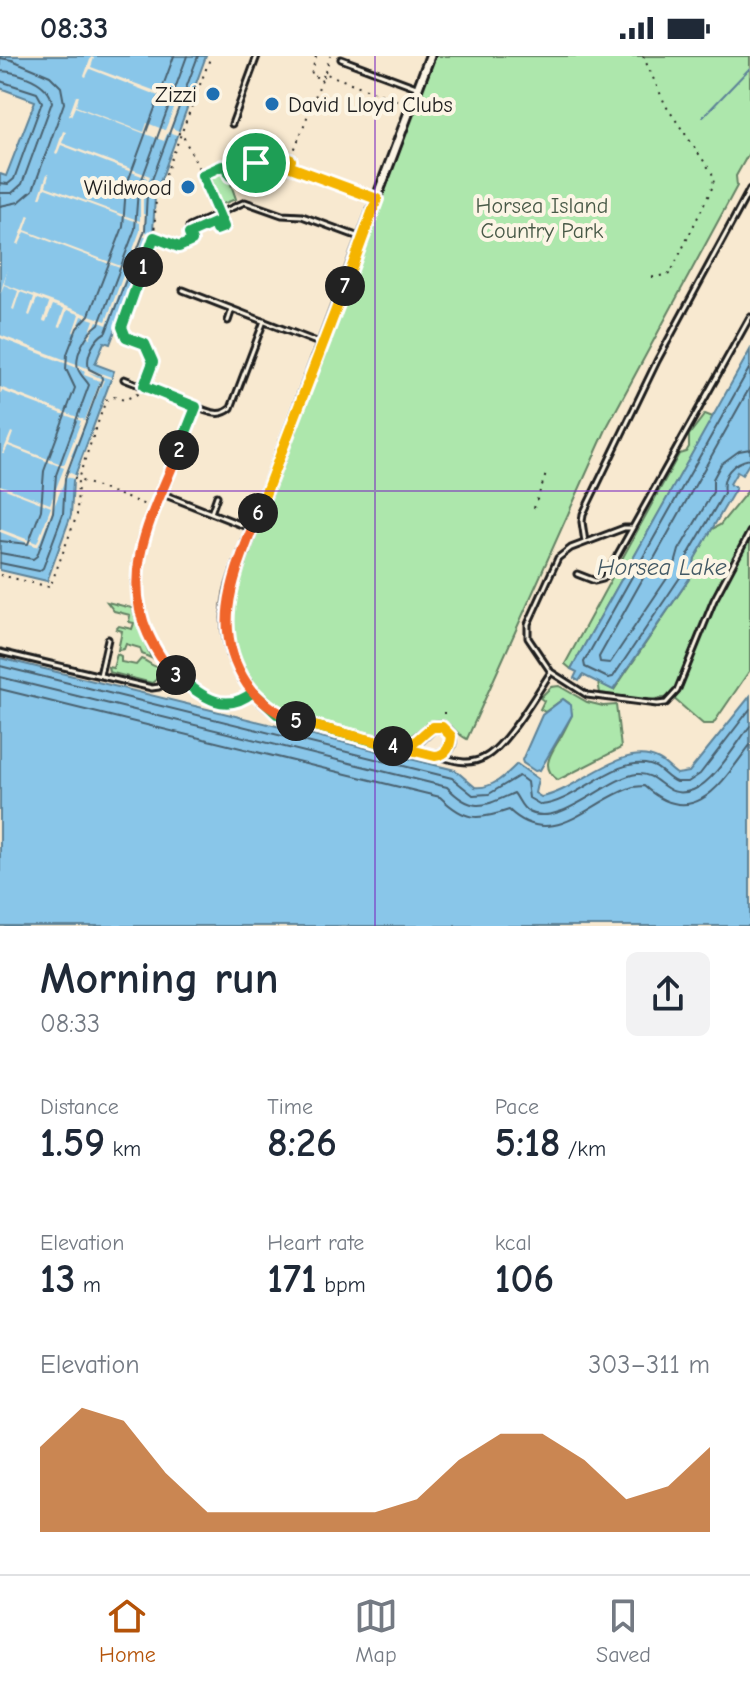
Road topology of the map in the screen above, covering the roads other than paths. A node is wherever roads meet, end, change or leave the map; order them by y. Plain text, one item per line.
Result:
1 (257, 56) edge
2 (430, 56) edge
3 (341, 59) dead end
4 (419, 88) junction
5 (232, 124) dead end
6 (750, 189) edge
7 (189, 227) dead end
8 (362, 239) junction
9 (183, 290) dead end
10 (232, 309) junction
11 (750, 317) edge
12 (228, 321) dead end
13 (264, 321) junction
14 (323, 344) junction
15 (124, 379) dead end
16 (196, 407) junction
17 (162, 494) junction
18 (217, 496) dead end
19 (211, 513) junction
20 (631, 528) junction
21 (252, 529) junction
22 (750, 532) edge
23 (585, 542) junction
24 (577, 574) dead end
25 (108, 639) dead end
26 (0, 652) edge
27 (551, 672) junction
28 (173, 673) junction
29 (100, 675) junction
30 (253, 692) junction
31 (403, 748) junction
32 (440, 756) junction

1 - 5 lane
2 - 4 street
3 - 4 lane
4 - 8 street
6 - 23 lane
7 - 8 lane
8 - 14 street
9 - 10 lane
10 - 12 lane
10 - 13 lane
11 - 20 lane
13 - 14 lane
13 - 16 lane
14 - 21 street
15 - 16 lane
16 - 17 lane
17 - 19 lane
17 - 28 lane
18 - 19 lane
19 - 21 lane
20 - 23 lane
20 - 24 lane
21 - 30 street
22 - 27 lane
23 - 27 lane
25 - 29 lane
26 - 29 lane
27 - 32 lane
28 - 29 lane
28 - 30 lane
30 - 31 street
31 - 32 street
31 - 32 street

